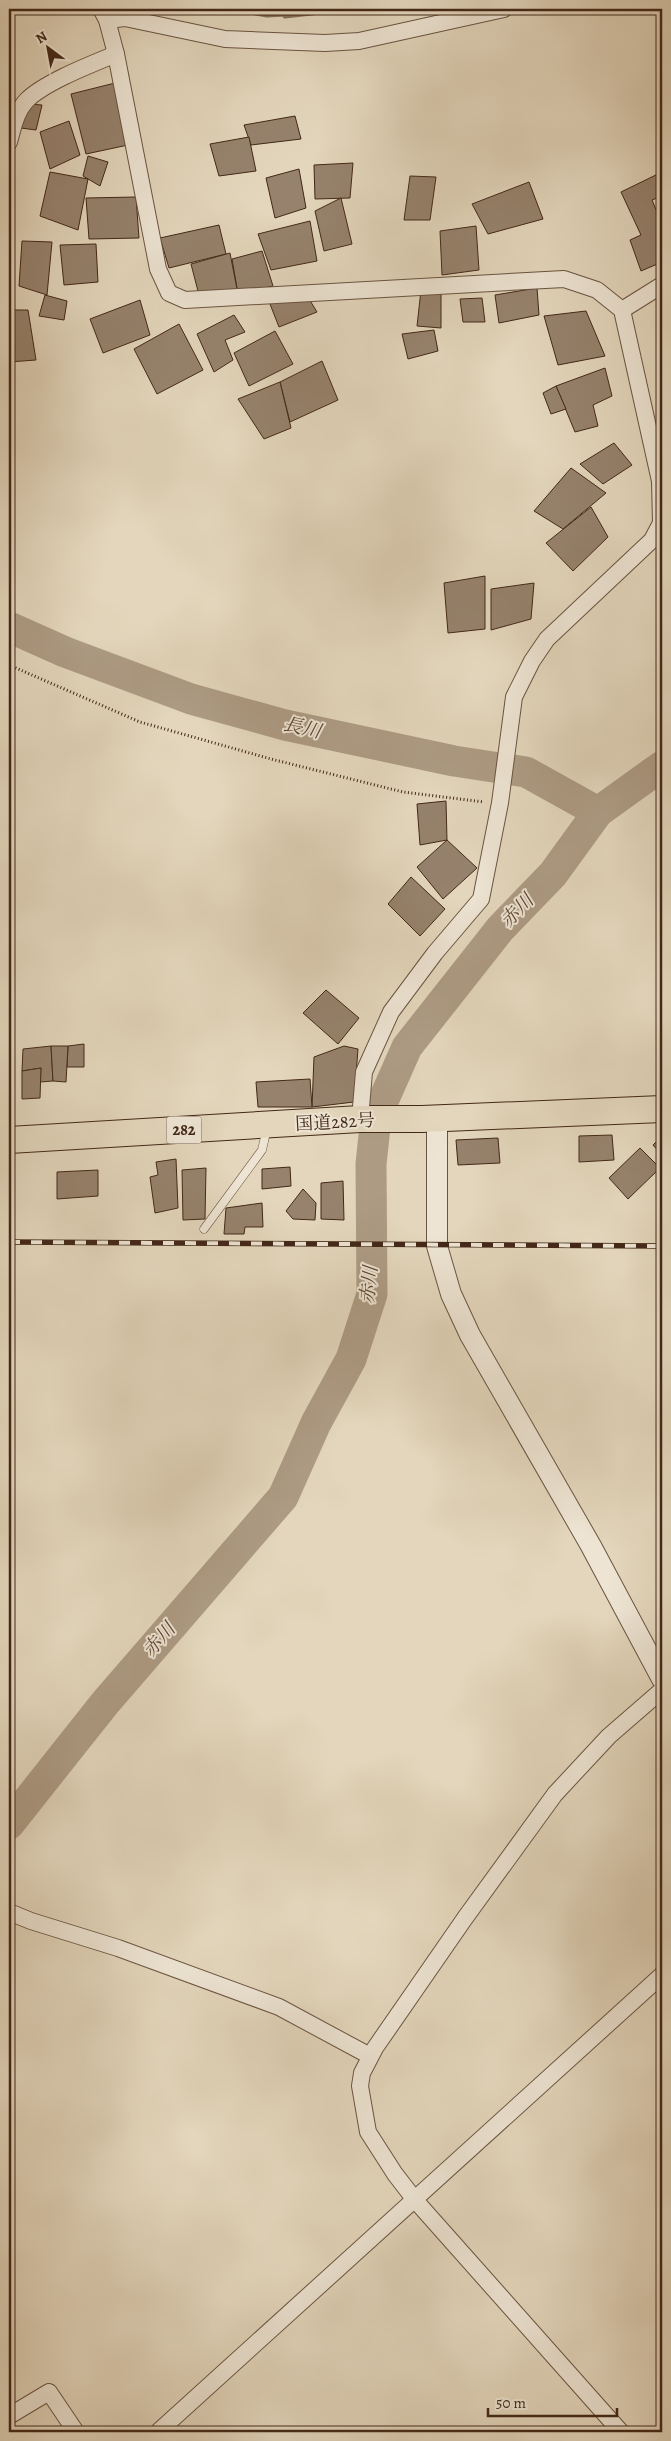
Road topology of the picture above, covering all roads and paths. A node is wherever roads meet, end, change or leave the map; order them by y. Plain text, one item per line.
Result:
1 (504, 9) edge
2 (104, 14) edge
3 (116, 54) junction
4 (9, 142) edge
5 (662, 285) edge
6 (622, 310) junction
7 (9, 665) edge
8 (500, 804) junction
9 (662, 1109) edge
10 (429, 1118) junction
11 (360, 1119) junction
12 (268, 1125) junction
13 (9, 1140) edge
14 (204, 1229) dead end
15 (662, 1679) edge
16 (662, 1690) edge
17 (9, 1912) edge
18 (662, 1975) edge
19 (370, 2056) junction
20 (414, 2200) junction
21 (9, 2416) edge
22 (76, 2432) edge
23 (158, 2432) edge
24 (621, 2432) edge

1 - 2 street
2 - 3 street
3 - 4 street
3 - 6 street
5 - 6 street
6 - 8 street
7 - 8 path
8 - 11 street
9 - 10 highway, 国道282号 / 282
10 - 11 highway, 国道282号 / 282
10 - 15 street
11 - 12 highway, 国道282号 / 282
12 - 13 highway, 国道282号 / 282
12 - 14 lane
16 - 19 street
17 - 19 street
18 - 20 street
19 - 20 street
20 - 23 street
20 - 24 street
21 - 22 street

